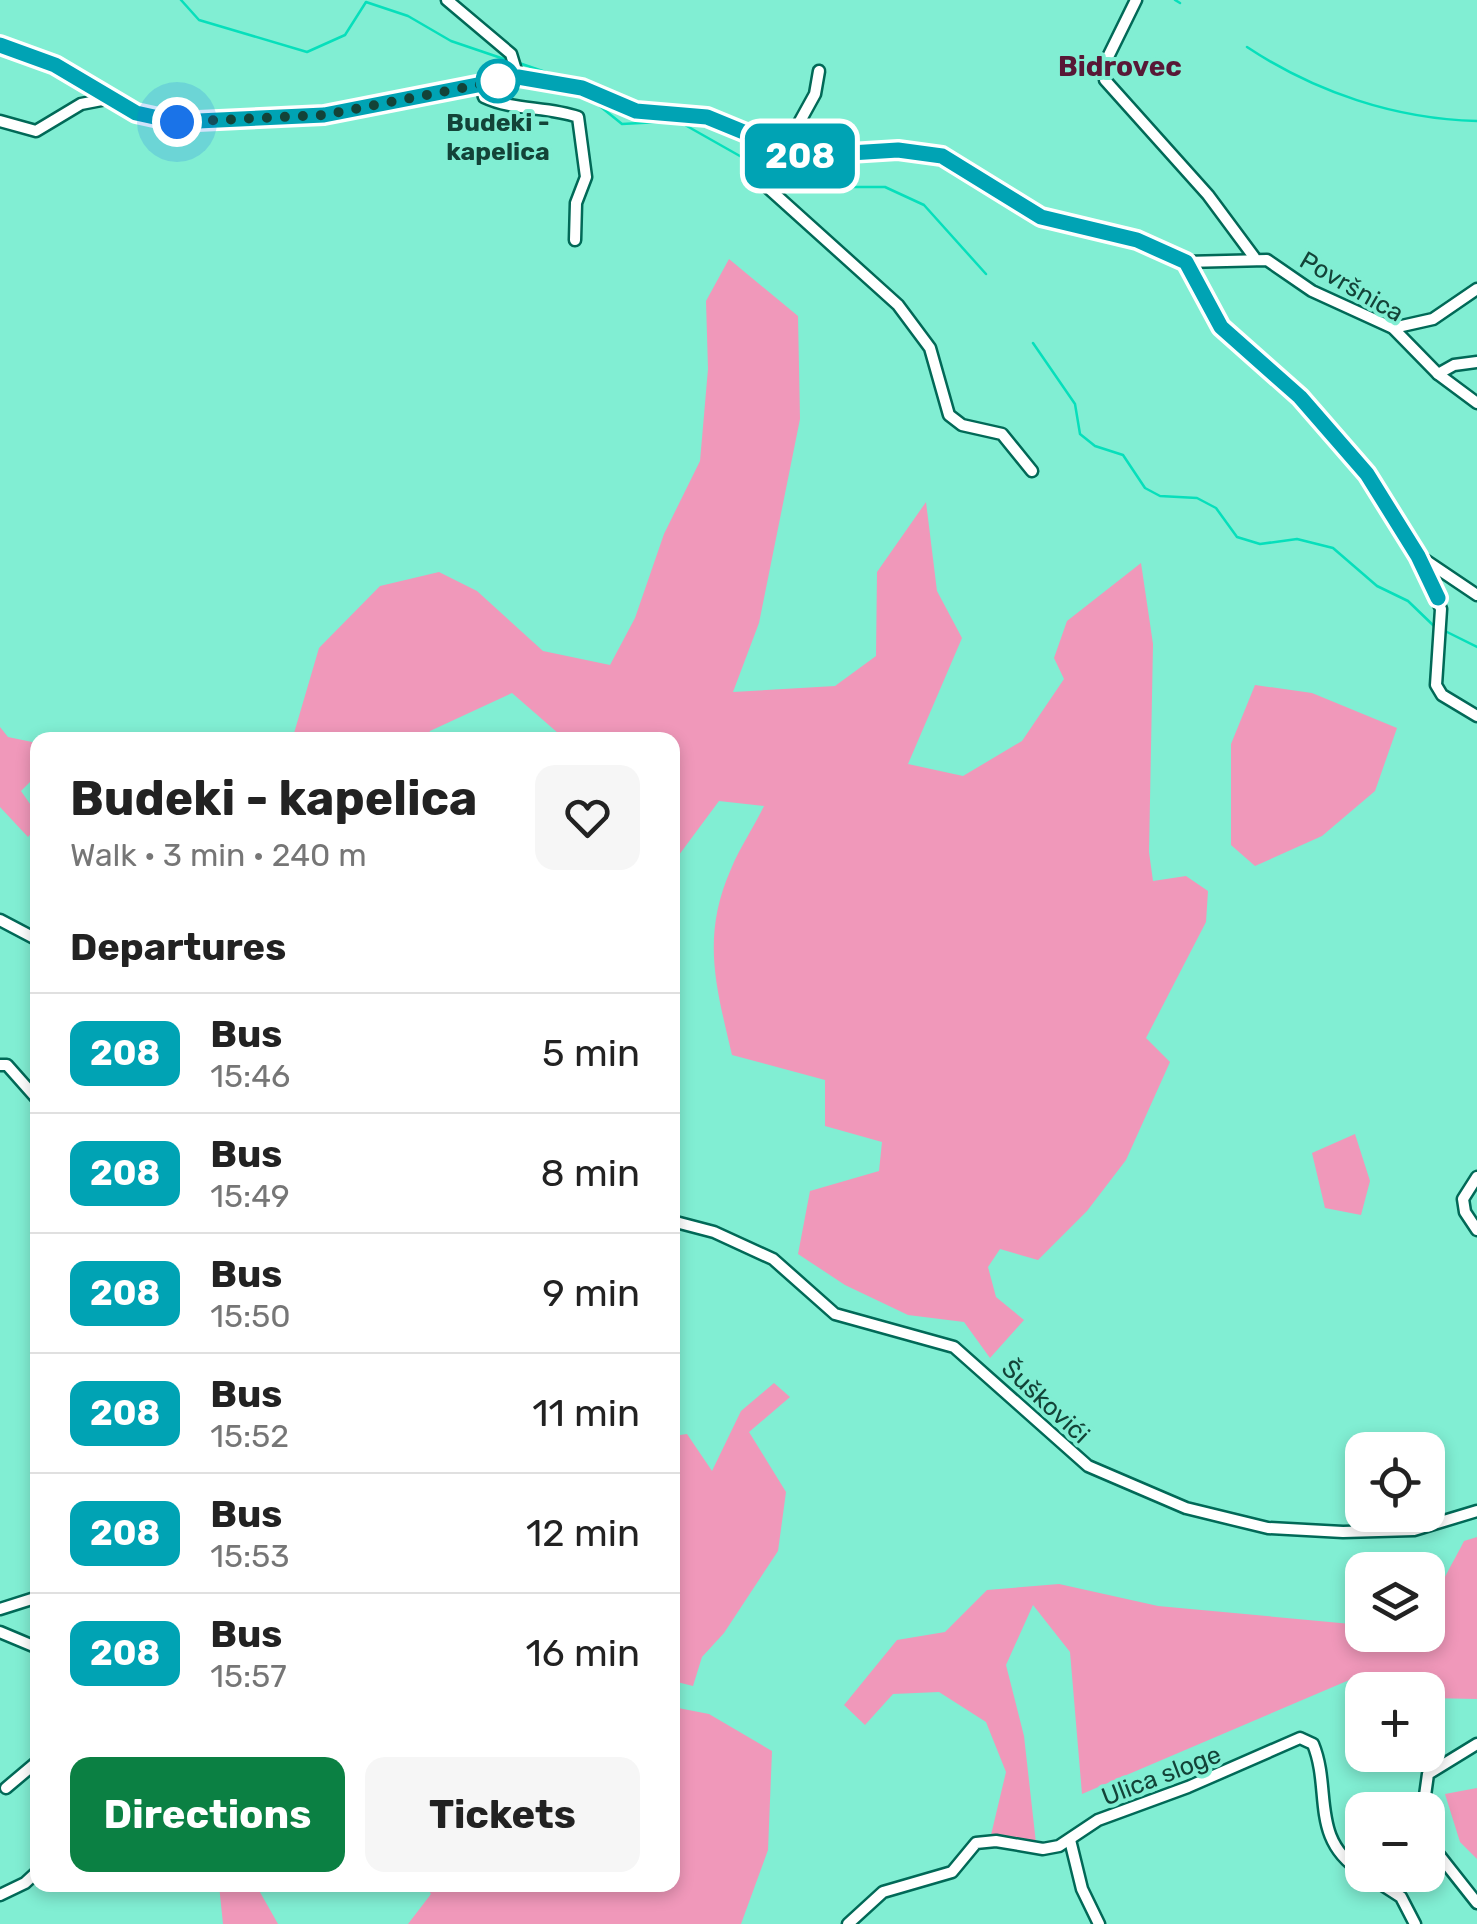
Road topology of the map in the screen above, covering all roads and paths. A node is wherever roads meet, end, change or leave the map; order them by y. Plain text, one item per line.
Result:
1 (447, 0) edge
2 (1136, 0) edge
3 (0, 46) edge
4 (819, 71) dead end
5 (518, 77) junction
6 (481, 86) junction
7 (112, 98) junction
8 (0, 122) edge
9 (760, 142) junction
10 (784, 152) junction
11 (576, 240) dead end
12 (1254, 257) junction
13 (1186, 262) junction
14 (1477, 289) edge
15 (1394, 328) junction
16 (1477, 362) edge
17 (1438, 374) junction
18 (1477, 403) edge
19 (1032, 471) dead end
20 (1418, 556) junction
21 (1477, 595) edge
22 (1477, 716) edge
23 (0, 920) edge
24 (30, 936) edge
25 (0, 1065) edge
26 (30, 1091) edge
27 (1477, 1177) edge
28 (680, 1223) edge
29 (1477, 1230) edge
30 (1477, 1510) edge
31 (30, 1600) edge
32 (0, 1609) edge
33 (0, 1632) edge
34 (30, 1645) edge
35 (1477, 1744) edge
36 (30, 1768) edge
37 (6, 1788) dead end
38 (1426, 1792) edge
39 (1070, 1840) junction
40 (1345, 1856) edge
41 (1445, 1863) edge
42 (30, 1878) edge
43 (1393, 1892) edge
44 (0, 1895) edge
45 (1477, 1903) edge
46 (848, 1924) edge
47 (1099, 1924) edge
48 (1415, 1924) edge

1 - 5 street
2 - 12 street
3 - 7 street
4 - 10 street
5 - 6 street
5 - 9 street
6 - 7 street
6 - 11 street
7 - 8 street
9 - 10 street
9 - 19 street
10 - 13 street
12 - 13 street
12 - 15 street, Površnica
13 - 20 street
14 - 15 street
15 - 17 street, Površnica
16 - 17 street
17 - 18 street, Površnica
20 - 21 street
20 - 22 street
23 - 24 street
25 - 26 street
27 - 29 street
28 - 30 street, Šuškovići
31 - 32 street
33 - 34 street
35 - 38 street
36 - 37 street
39 - 40 street, Ulica sloge
39 - 46 street, Ulica sloge
39 - 47 street
41 - 45 street
42 - 44 street
43 - 48 street, Ulica sloge

